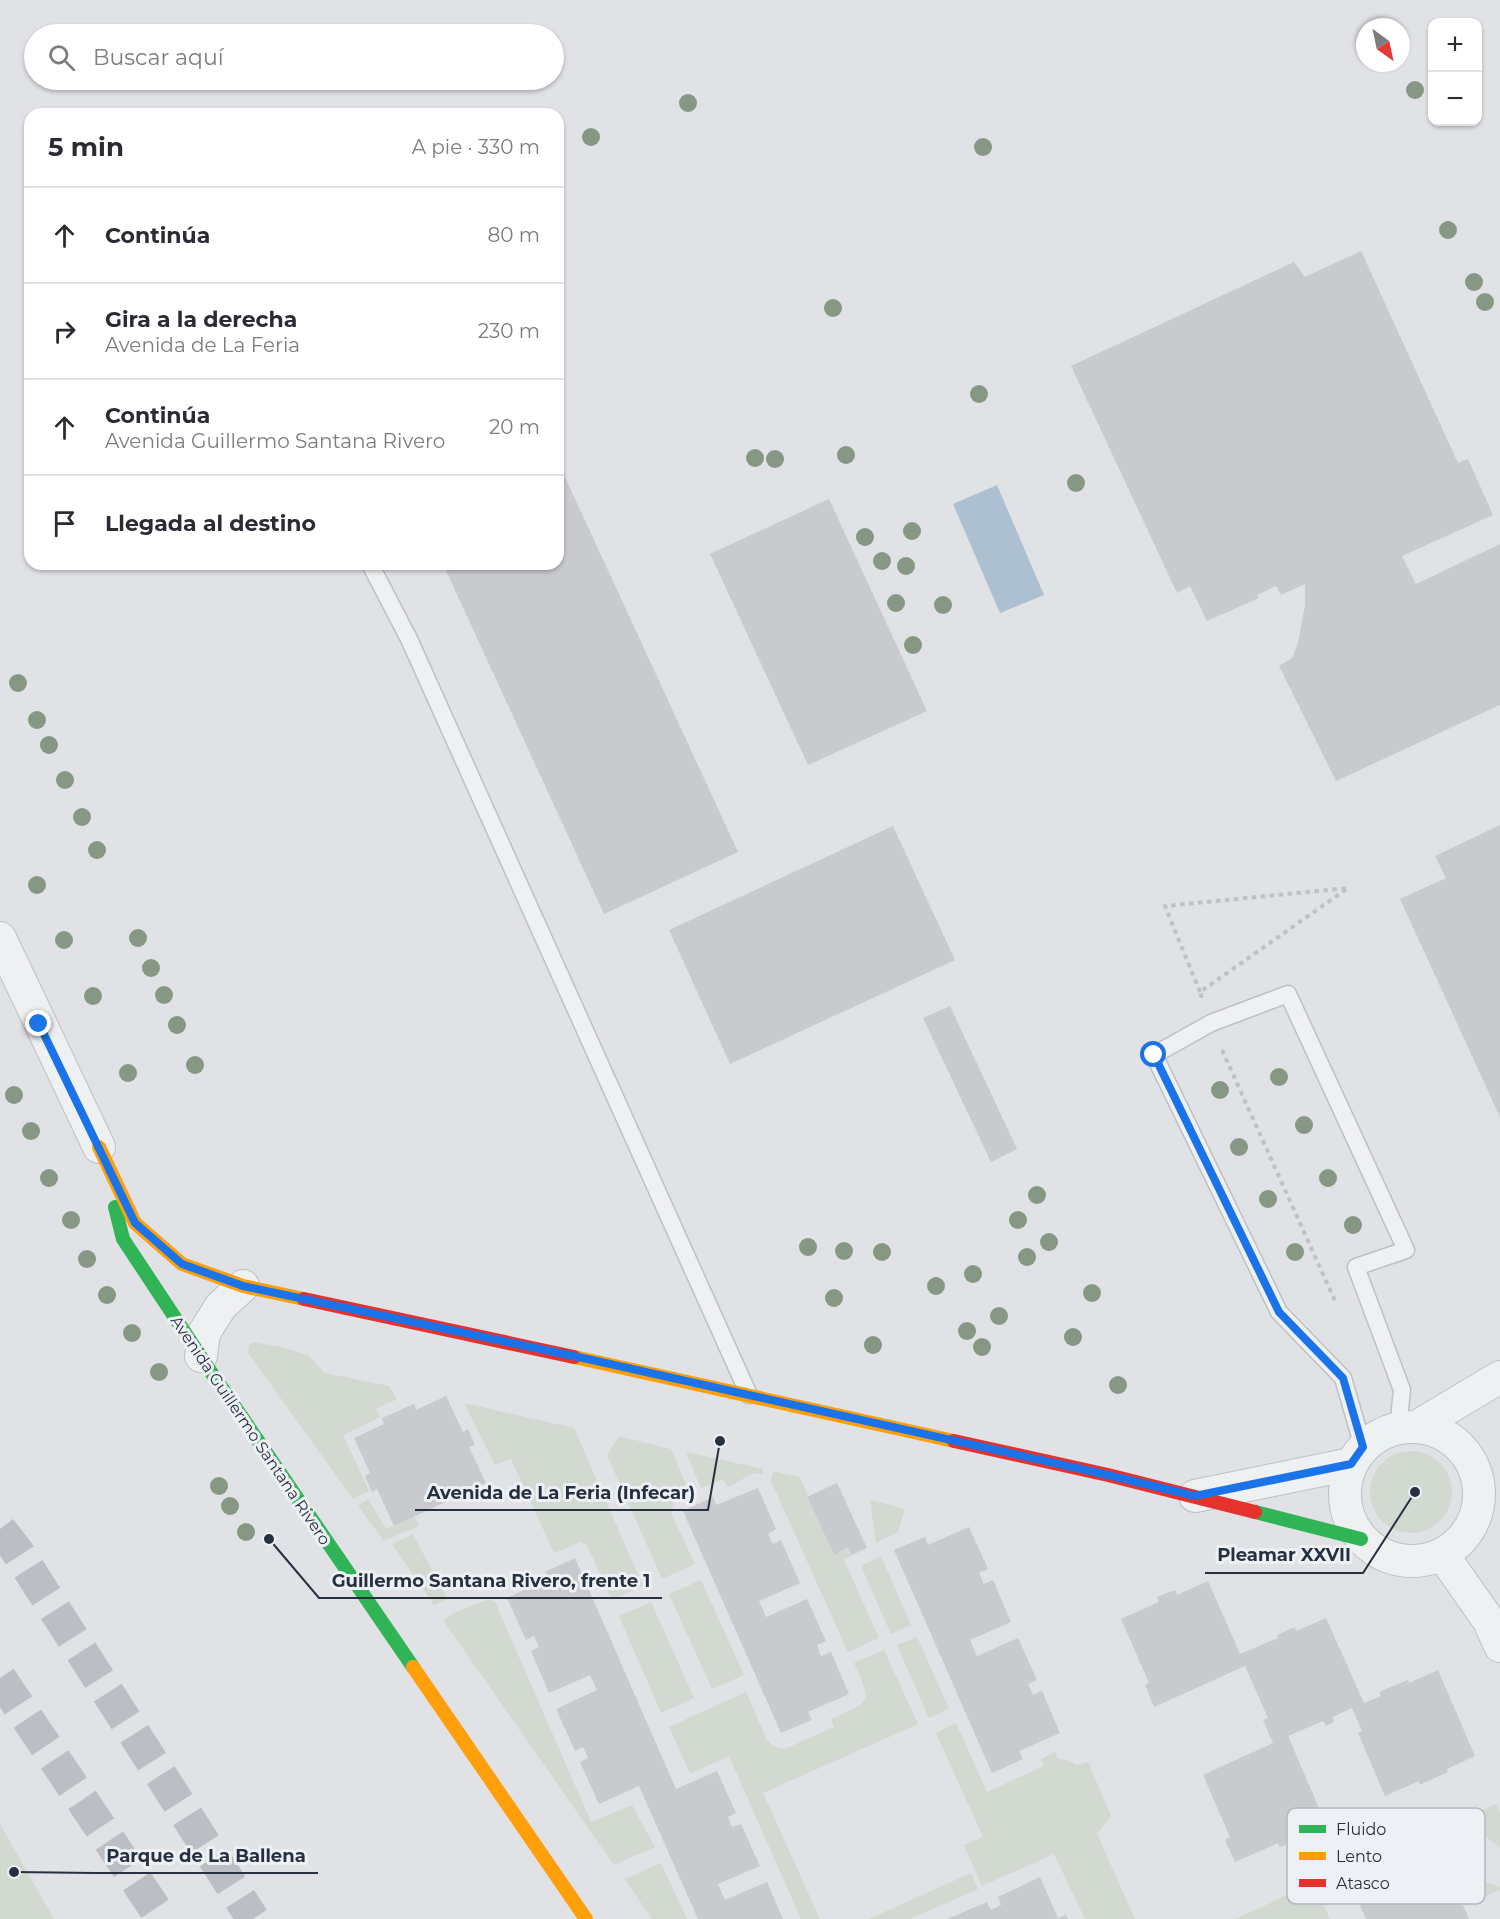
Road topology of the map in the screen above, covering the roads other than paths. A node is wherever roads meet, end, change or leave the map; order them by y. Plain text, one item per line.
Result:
1 (373, 570) edge
2 (0, 938) edge
3 (99, 1148) junction
4 (243, 1286) junction
5 (201, 1356) junction
6 (1500, 1377) edge
7 (748, 1395) junction
8 (1408, 1427) junction
9 (1357, 1456) junction
10 (1195, 1496) junction
11 (1489, 1497) edge
12 (1361, 1539) junction
13 (1442, 1554) junction
14 (1500, 1646) edge
15 (586, 1919) edge

1 - 7 lane
2 - 3 street, Avenida Guillermo Santana Rivero
3 - 4 street
3 - 5 street, Avenida Guillermo Santana Rivero
4 - 5 street
4 - 7 street
5 - 15 street, Avenida Guillermo Santana Rivero
6 - 8 street
7 - 10 street
8 - 9 street
8 - 9 lane
8 - 11 street
9 - 10 street
9 - 12 street
10 - 12 street
11 - 13 street
12 - 13 street
13 - 14 street

